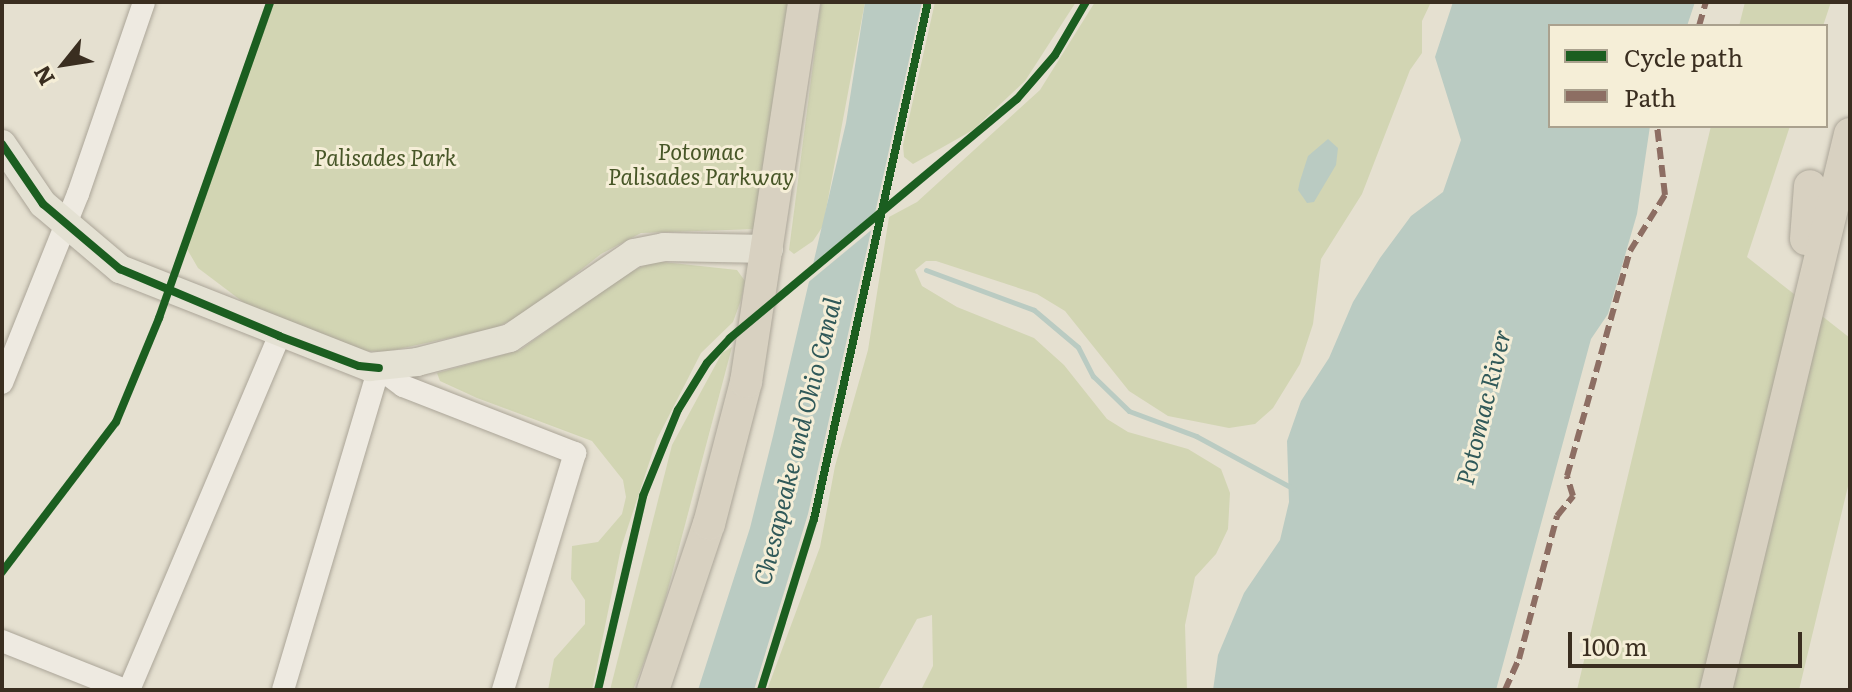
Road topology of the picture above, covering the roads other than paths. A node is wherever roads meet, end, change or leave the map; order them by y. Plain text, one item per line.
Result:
1 (144, 2) edge
2 (804, 2) edge
3 (1850, 134) edge
4 (2, 144) edge
5 (1810, 186) dead end
6 (1850, 209) edge
7 (65, 227) junction
8 (769, 249) junction
9 (1812, 280) junction
10 (279, 336) junction
11 (379, 368) junction
12 (2, 383) edge
13 (2, 641) edge
14 (127, 690) edge
15 (283, 690) edge
16 (503, 690) edge
17 (653, 690) edge
18 (1716, 690) edge
19 (1739, 690) edge

1 - 7 street
2 - 8 highway
3 - 9 highway
4 - 7 main road
5 - 9 highway
6 - 19 highway
7 - 10 main road
7 - 12 street
8 - 11 main road
8 - 17 highway
9 - 18 highway
10 - 11 main road
10 - 14 street
11 - 15 street
11 - 16 street
13 - 14 street

